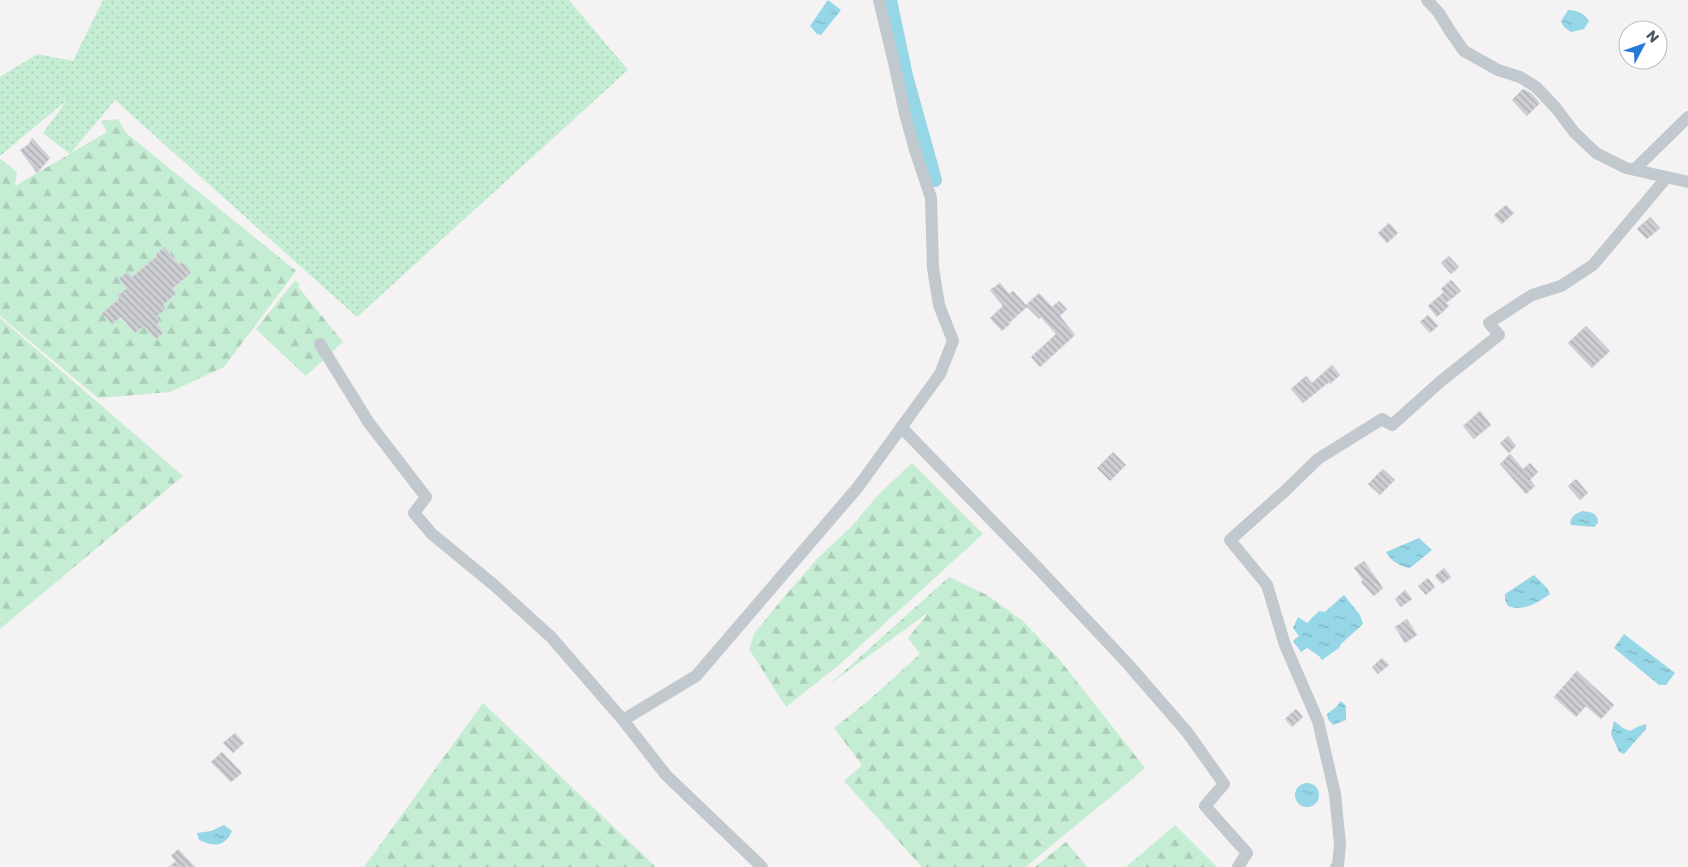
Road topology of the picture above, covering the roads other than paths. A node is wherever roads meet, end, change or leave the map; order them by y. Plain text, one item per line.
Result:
1 (879, 0) edge
2 (1427, 0) edge
3 (1688, 117) edge
4 (1635, 169) junction
5 (1667, 177) junction
6 (1688, 182) edge
7 (320, 344) dead end
8 (901, 427) junction
9 (622, 720) junction
10 (762, 867) edge
11 (1238, 867) edge
12 (1336, 867) edge

1 - 8 street
2 - 4 street
3 - 4 street
4 - 5 street
5 - 6 street
5 - 12 street
7 - 9 street
8 - 9 street
8 - 11 street
9 - 10 street

